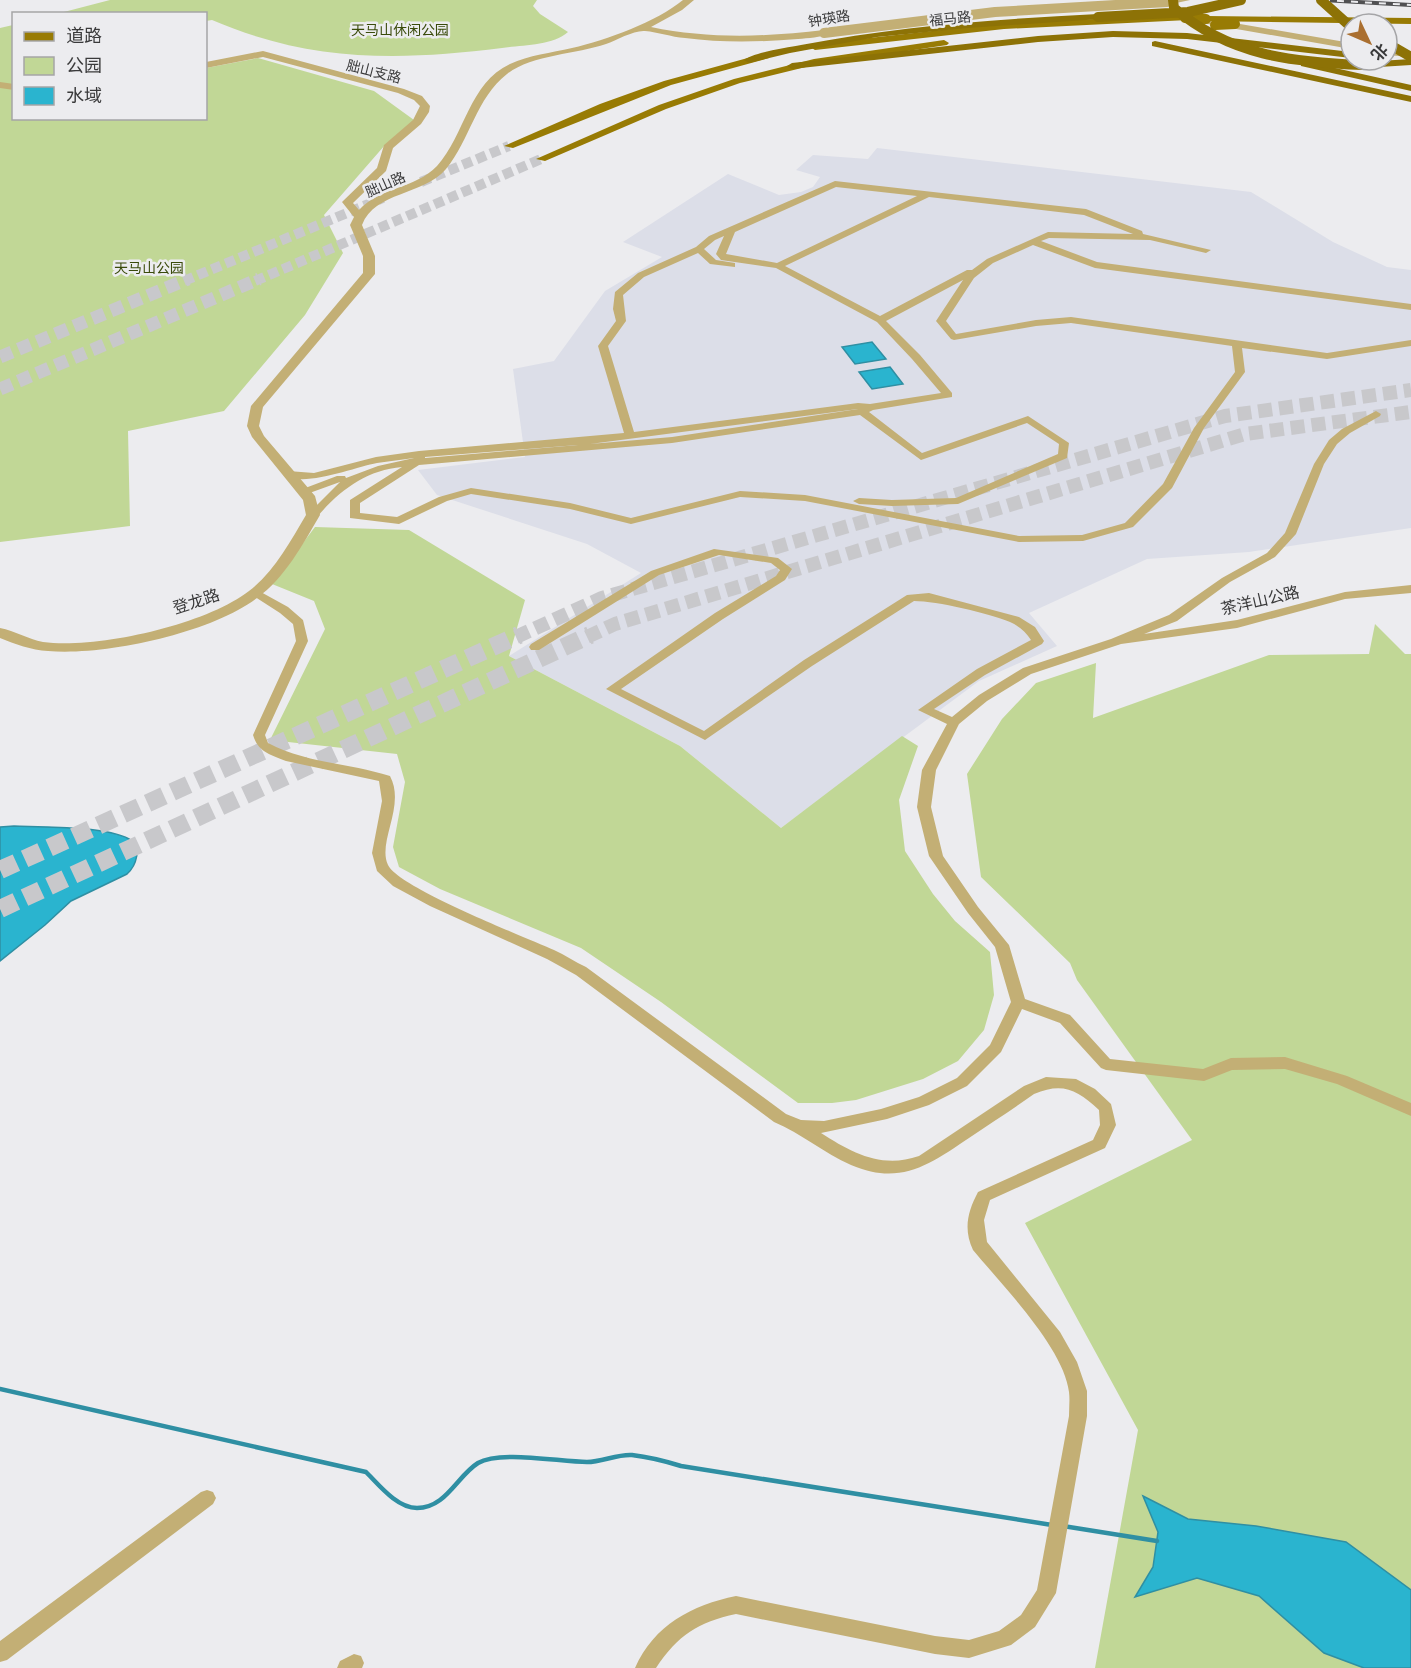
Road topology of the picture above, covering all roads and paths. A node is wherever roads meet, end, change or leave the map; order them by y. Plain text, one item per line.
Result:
1 (689, 0) edge
2 (1185, 0) edge
3 (1241, 0) edge
4 (1321, 0) edge
5 (1333, 0) edge
6 (1171, 2) edge
7 (1134, 5) edge
8 (675, 11) junction
9 (1347, 12) edge
10 (1339, 16) edge
11 (1411, 21) edge
12 (1210, 22) junction
13 (1339, 26) edge
14 (639, 27) junction
15 (693, 37) junction
16 (1038, 39) junction
17 (598, 44) junction
18 (1339, 44) edge
19 (1339, 53) edge
20 (1274, 57) junction
21 (749, 60) junction
22 (1411, 63) edge
23 (207, 65) edge
24 (792, 66) junction
25 (1411, 88) edge
26 (1411, 99) edge
27 (587, 114) junction
28 (620, 126) junction
29 (580, 130) junction
30 (539, 133) junction
31 (509, 146) tunnel mouth
32 (572, 146) junction
33 (541, 159) tunnel mouth
34 (928, 194) junction
35 (359, 216) junction
36 (731, 231) junction
37 (1150, 237) junction
38 (1034, 243) junction
39 (680, 247) dead end
40 (699, 249) junction
41 (1206, 250) dead end
42 (990, 261) junction
43 (778, 266) junction
44 (759, 269) dead end
45 (642, 275) junction
46 (1411, 307) edge
47 (880, 320) junction
48 (1411, 342) edge
49 (1237, 344) junction
50 (866, 409) junction
51 (1376, 414) dead end
52 (680, 435) junction
53 (630, 436) junction
54 (554, 447) junction
55 (419, 457) junction
56 (354, 472) junction
57 (288, 474) junction
58 (304, 492) junction
59 (805, 498) junction
60 (313, 514) junction
61 (1411, 589) edge
62 (255, 593) junction
63 (0, 632) edge
64 (1115, 642) junction
65 (535, 647) dead end
66 (954, 722) junction
67 (1018, 1002) junction
68 (1411, 1110) edge
69 (799, 1126) junction
70 (207, 1498) dead end
71 (0, 1653) edge
72 (645, 1668) edge

1 - 8 street, 胐山路
2 - 6 street, 钟瑛路
3 - 21 highway, bridge
4 - 10 highway, bridge
5 - 9 highway
6 - 15 street, 钟瑛路, bridge
6 - 20 highway, bridge
7 - 18 street
8 - 14 street, 胐山路
8 - 15 street
11 - 12 main road, 福马路
12 - 13 main road, 福马路, bridge
12 - 21 main road, 福马路, bridge
12 - 24 main road, 福马路
14 - 15 street, 钟瑛路
14 - 17 street, 胐山路
15 - 17 street
16 - 19 highway
16 - 24 highway
16 - 26 highway
17 - 35 street, 胐山路
20 - 22 highway, bridge
20 - 25 highway, bridge
21 - 27 main road, 福马路
23 - 35 street, 胐山支路
24 - 28 main road, 福马路
27 - 28 main road
27 - 29 main road
27 - 30 main road, 福马路
28 - 29 main road
28 - 32 main road, 福马路
29 - 30 main road
29 - 32 main road
30 - 31 main road, 福马路
30 - 32 main road
32 - 33 main road, 福马路
34 - 36 street
34 - 37 street
34 - 43 street
35 - 57 street, 胐山路
36 - 40 street
36 - 43 street
37 - 38 street
37 - 41 street
38 - 42 street
38 - 46 street
39 - 45 street
40 - 44 street
40 - 45 street
42 - 47 street
42 - 49 street
43 - 47 street
45 - 53 street
47 - 50 street
48 - 49 street
49 - 59 street
50 - 52 street
50 - 59 street
51 - 64 street
52 - 53 street
52 - 54 street
53 - 54 street
54 - 55 street
55 - 56 street
55 - 59 street
56 - 57 street
56 - 58 street
56 - 60 street
57 - 58 street
58 - 60 street
60 - 62 street, 登龙路
61 - 64 street, 茶洋山公路
62 - 63 street, 登龙路
62 - 69 street
64 - 66 street
65 - 66 street
66 - 67 street
67 - 68 street
67 - 69 street
69 - 72 street
70 - 71 street

